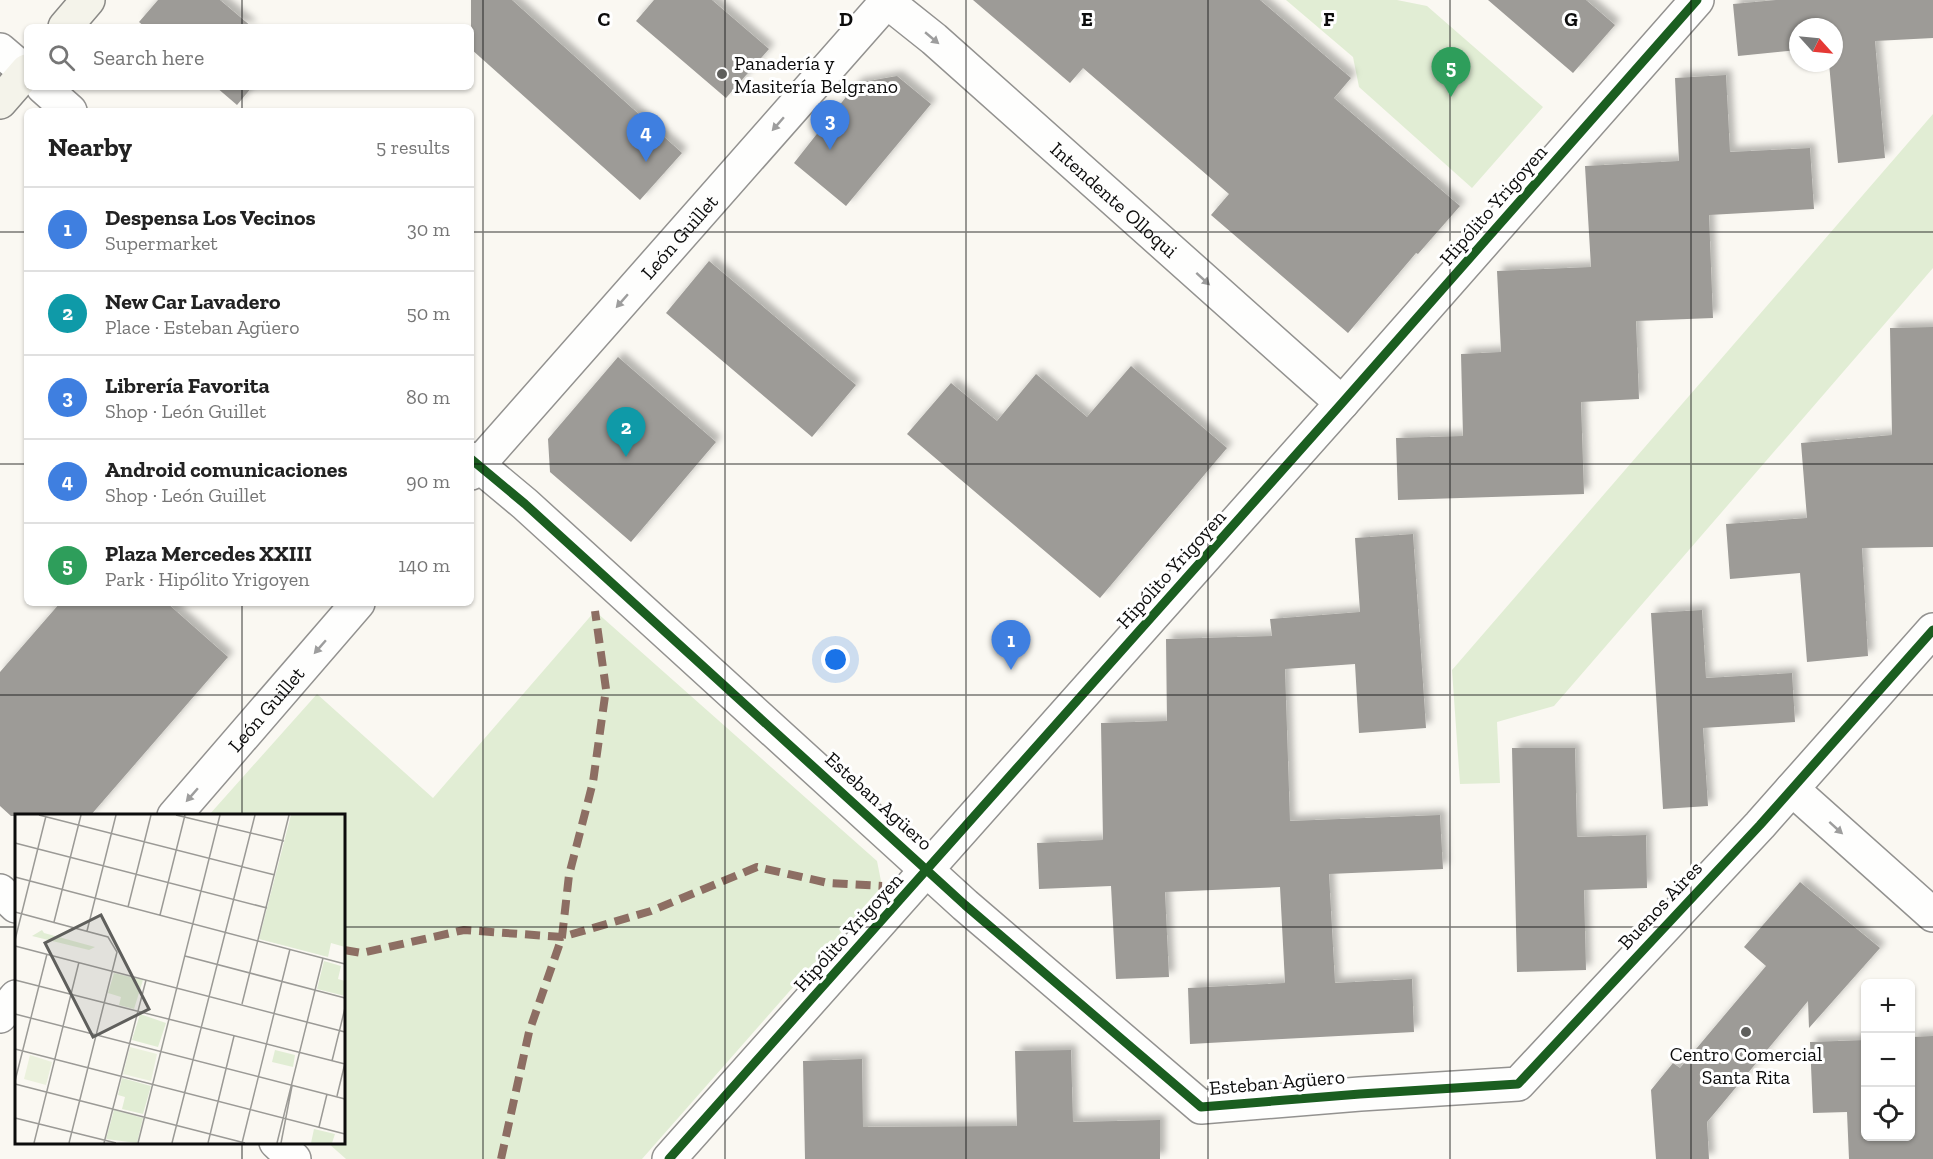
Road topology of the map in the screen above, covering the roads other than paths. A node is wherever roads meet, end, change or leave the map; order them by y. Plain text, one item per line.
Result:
1 (88, 0) edge
2 (886, 0) edge
3 (1697, 0) edge
4 (68, 24) edge
5 (0, 50) edge
6 (24, 70) edge
7 (24, 82) edge
8 (47, 90) edge
9 (0, 102) edge
10 (67, 108) edge
11 (1342, 403) junction
12 (474, 465) edge
13 (474, 467) edge
14 (355, 606) edge
15 (1933, 630) edge
16 (1792, 789) junction
17 (176, 814) edge
18 (928, 870) junction
19 (0, 891) edge
20 (15, 905) edge
21 (1933, 915) edge
22 (15, 998) edge
23 (0, 1016) edge
24 (1360, 1094) joint
25 (277, 1144) edge
26 (294, 1159) edge
27 (669, 1159) edge

1 - 4 main road
2 -> 11 street, Intendente Olloqui
2 -> 12 street, León Guillet
3 - 11 street, Hipólito Yrigoyen
5 - 6 street
7 - 9 main road
8 - 10 street
11 - 18 street, Hipólito Yrigoyen
13 - 18 street, Esteban Agüero
14 -> 17 street, León Guillet
15 - 16 street, Buenos Aires
16 -> 21 street
16 - 24 street, Buenos Aires
18 - 24 street, Esteban Agüero
18 - 27 street, Hipólito Yrigoyen
19 - 20 street
22 - 23 street
25 - 26 street

